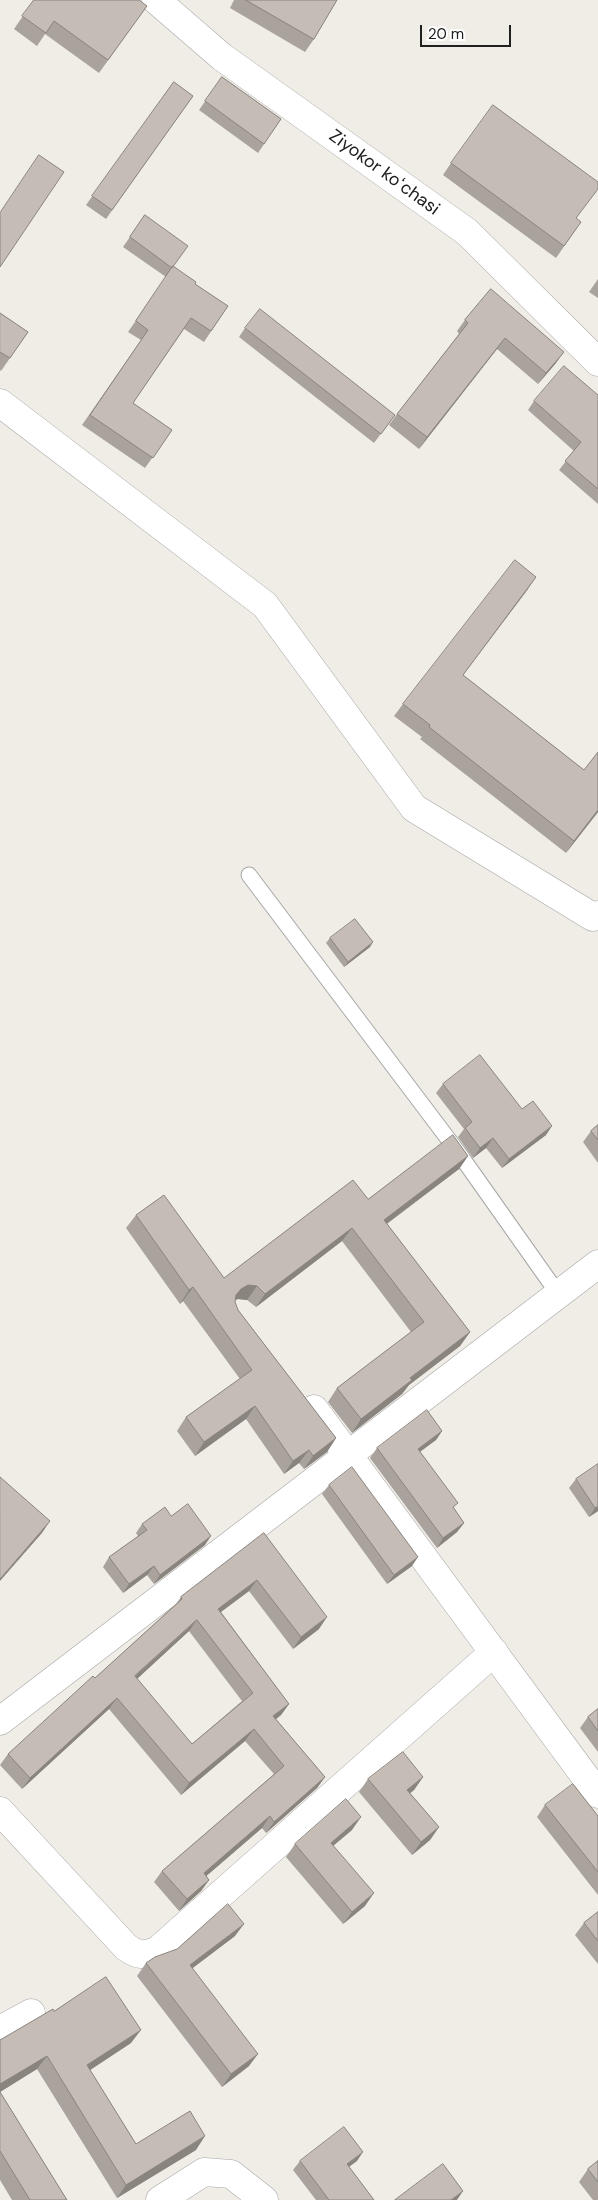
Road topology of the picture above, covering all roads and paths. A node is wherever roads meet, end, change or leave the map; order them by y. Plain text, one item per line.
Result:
1 (156, 0) edge
2 (598, 362) edge
3 (0, 404) edge
4 (248, 875) dead end
5 (598, 916) edge
6 (598, 1264) edge
7 (559, 1295) junction
8 (301, 1393) edge
9 (350, 1456) junction
10 (494, 1652) junction
11 (0, 1721) edge
12 (598, 1794) edge
13 (0, 1811) edge
14 (31, 2013) dead end
15 (0, 2030) edge
16 (160, 2200) edge
17 (264, 2200) edge

1 - 2 street, Ziyokor koʻchasi
3 - 5 street
4 - 7 lane
6 - 7 street
7 - 9 street
8 - 9 street
9 - 10 street
9 - 11 street
10 - 12 street
10 - 13 street
14 - 15 street
16 - 17 street

